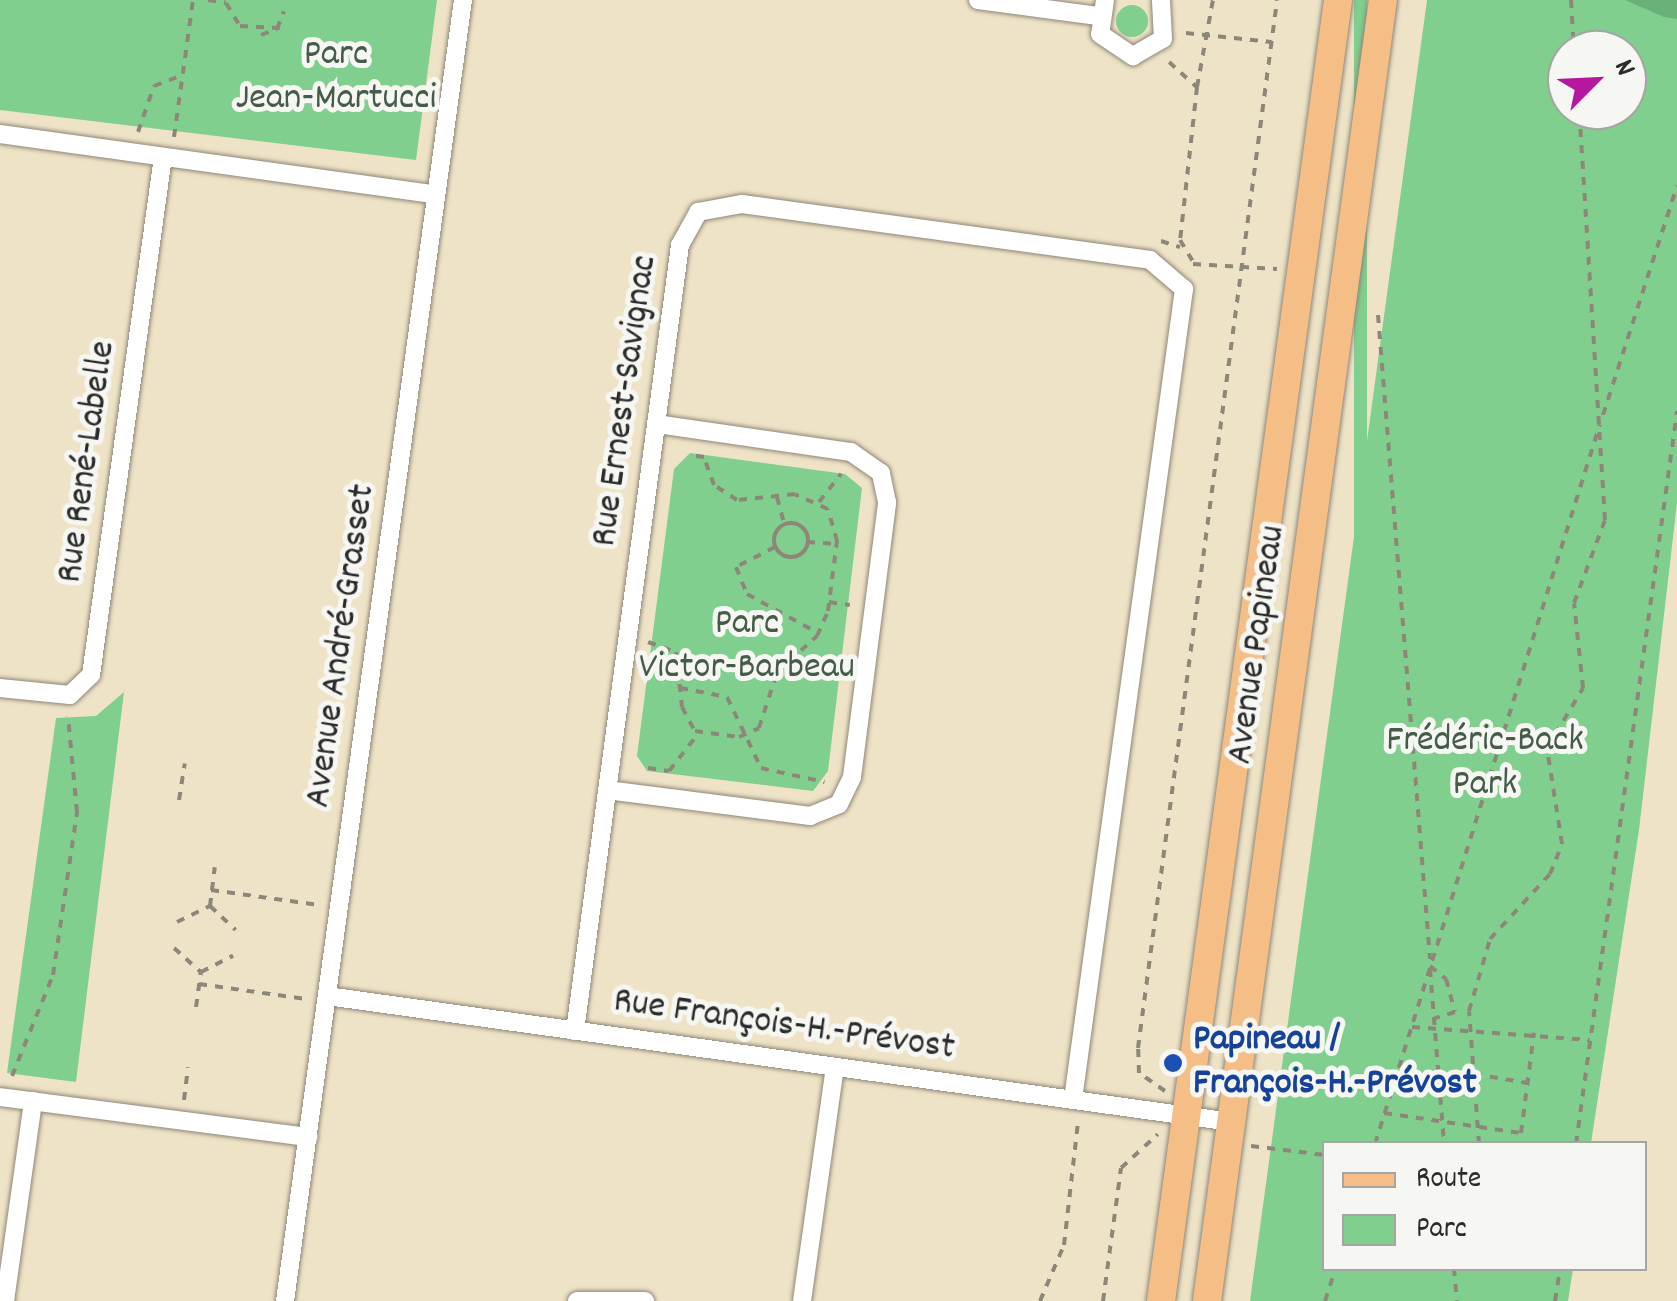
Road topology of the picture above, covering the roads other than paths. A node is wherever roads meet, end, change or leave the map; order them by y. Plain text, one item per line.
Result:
1 (463, 0) edge
2 (978, 0) edge
3 (1161, 0) edge
4 (1338, 0) edge
5 (1384, 0) edge
6 (1101, 8) edge
7 (0, 134) edge
8 (162, 157) junction
9 (436, 194) junction
10 (656, 424) junction
11 (0, 688) edge
12 (607, 790) junction
13 (328, 996) junction
14 (575, 1030) junction
15 (835, 1067) junction
16 (0, 1096) edge
17 (1073, 1099) junction
18 (33, 1101) junction
19 (1186, 1116) junction
20 (1231, 1122) junction
21 (308, 1137) junction
22 (5, 1301) edge
23 (286, 1301) edge
24 (577, 1301) edge
25 (644, 1301) edge
26 (802, 1301) edge
27 (1161, 1301) edge
28 (1206, 1301) edge

1 - 9 street, Avenue André-Grasset
2 - 6 street
3 - 6 street
4 - 19 main road, Avenue Papineau
5 - 20 main road, Avenue Papineau
7 - 8 street
8 - 9 street
8 - 11 street, Rue René-Labelle
9 - 13 street, Avenue André-Grasset
10 - 12 street, Rue Ernest-Savignac
10 - 12 street
10 - 17 street, Rue Ernest-Savignac
12 - 14 street, Rue Ernest-Savignac
13 - 14 street, Rue François-H.-Prévost
13 - 21 street, Avenue André-Grasset
14 - 15 street, Rue François-H.-Prévost
15 - 17 street, Rue François-H.-Prévost
15 - 26 street
16 - 18 street
17 - 19 street, Rue François-H.-Prévost
18 - 21 street
18 - 22 street
19 - 20 street, Rue François-H.-Prévost
19 - 27 main road, Avenue Papineau
20 - 28 main road, Avenue Papineau
21 - 23 street, Avenue André-Grasset
24 - 25 street

